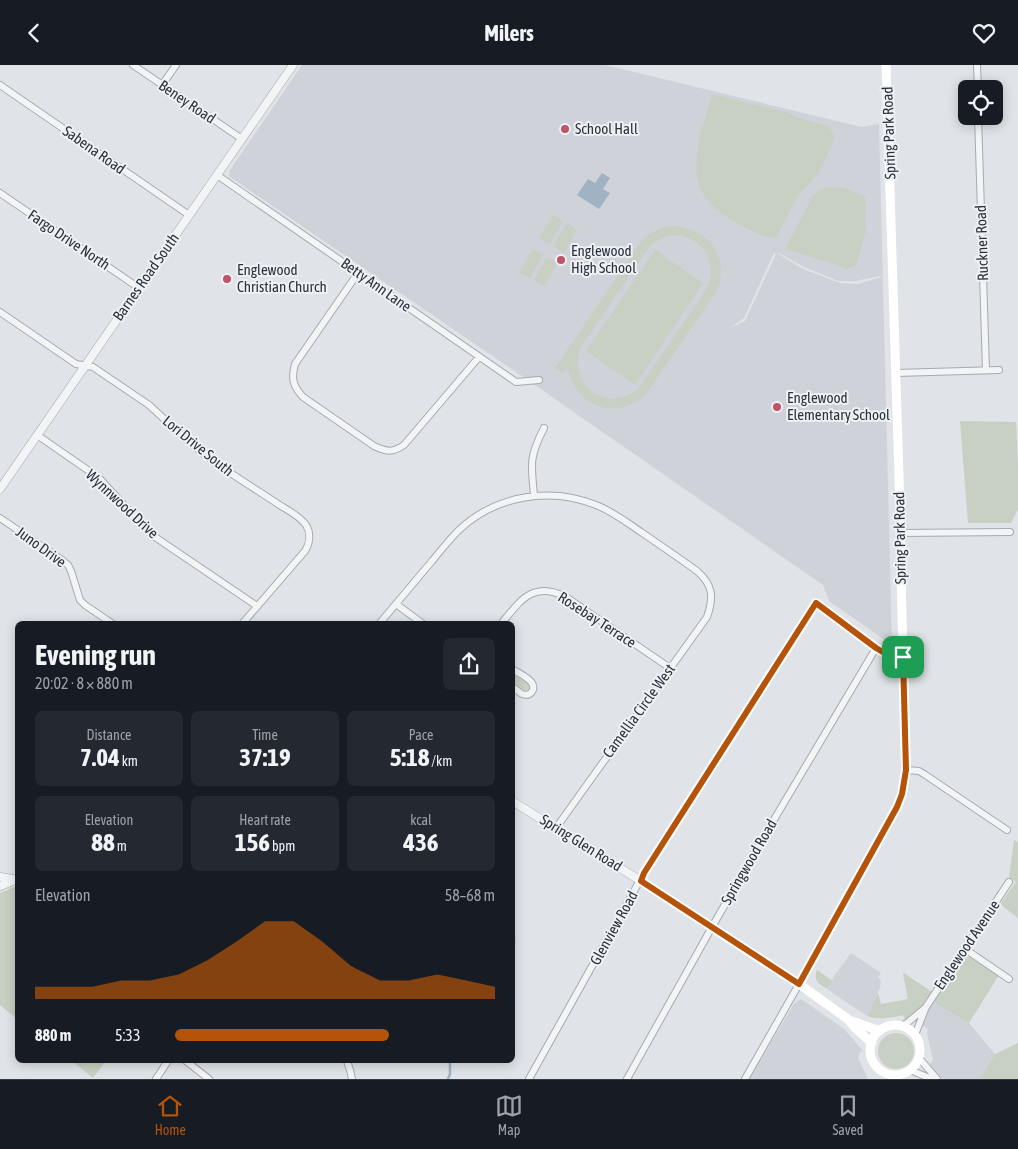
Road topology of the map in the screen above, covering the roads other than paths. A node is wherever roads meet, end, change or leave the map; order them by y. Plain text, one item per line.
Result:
1 (133, 65) edge
2 (176, 65) edge
3 (293, 65) edge
4 (886, 65) edge
5 (977, 65) edge
6 (978, 80) edge
7 (0, 85) edge
8 (162, 85) junction
9 (978, 125) edge
10 (242, 139) junction
11 (216, 175) junction
12 (0, 193) edge
13 (189, 215) junction
14 (358, 273) junction
15 (139, 288) junction
16 (1, 316) edge
17 (479, 357) junction
18 (86, 365) junction
19 (986, 370) junction
20 (1000, 370) dead end
21 (896, 373) junction
22 (538, 380) dead end
23 (544, 428) dead end
24 (37, 435) junction
25 (0, 489) edge
26 (534, 495) junction
27 (0, 518) edge
28 (1010, 532) dead end
29 (900, 533) junction
30 (396, 605) junction
31 (257, 606) junction
32 (109, 621) edge
33 (244, 621) edge
34 (382, 621) edge
35 (419, 621) edge
36 (503, 621) edge
37 (876, 648) junction
38 (903, 657) junction
39 (670, 668) junction
40 (515, 671) edge
41 (515, 689) edge
42 (906, 770) junction
43 (515, 803) edge
44 (556, 828) junction
45 (1007, 831) dead end
46 (0, 877) edge
47 (15, 879) edge
48 (15, 879) edge
49 (641, 881) junction
50 (1009, 883) dead end
51 (0, 886) edge
52 (712, 927) junction
53 (965, 949) junction
54 (1009, 979) dead end
55 (799, 984) junction
56 (926, 1007) junction
57 (849, 1019) junction
58 (900, 1026) junction
59 (880, 1031) junction
60 (914, 1035) junction
61 (872, 1043) junction
62 (919, 1058) junction
63 (167, 1063) edge
64 (189, 1063) edge
65 (348, 1063) edge
66 (910, 1070) junction
67 (882, 1075) edge
68 (897, 1077) edge
69 (156, 1079) edge
70 (209, 1079) edge
71 (352, 1079) edge
72 (529, 1079) edge
73 (627, 1079) edge
74 (745, 1079) edge
75 (932, 1079) edge
76 (937, 1079) edge

1 - 8 street, Beney Road
2 - 8 street
3 - 10 street, Barnes Road South
4 - 21 main road, Spring Park Road
5 - 6 street
7 - 13 street, Sabena Road
8 - 10 street, Beney Road
9 - 19 street, Ruckner Road
10 - 11 street, Barnes Road South
11 - 13 street, Barnes Road South
11 - 14 street, Betty Ann Lane
12 - 15 street, Fargo Drive North
13 - 15 street, Barnes Road South
14 - 17 street, Betty Ann Lane
14 - 17 street
15 - 18 street, Barnes Road South
16 - 18 street, Lori Drive South
17 - 22 street, Betty Ann Lane
18 - 24 street, Barnes Road South
18 - 31 street, Lori Drive South
19 - 20 street
19 - 21 street
21 - 29 main road, Spring Park Road
23 - 26 street
24 - 25 street, Barnes Road South
24 - 31 street, Wynnwood Drive
26 - 30 street
26 - 39 street, Camellia Circle West
27 - 32 street, Juno Drive
28 - 29 street
29 - 38 main road, Spring Park Road
30 - 34 street
30 - 35 street
31 - 33 street
36 - 39 street, Rosebay Terrace
37 - 38 street
37 - 49 street, Glenview Road
37 - 52 street, Springwood Road
38 - 42 main road, Spring Park Road
39 - 44 street, Camellia Circle West
40 - 41 street
42 - 45 street
42 - 55 main road, Spring Park Road
43 - 44 street, Spring Glen Road
44 - 49 street, Spring Glen Road
46 - 47 street
48 - 51 street
49 - 52 street, Spring Glen Road
49 - 72 street, Glenview Road
50 - 53 street, Englewood Avenue
52 - 55 street, Spring Glen Road
52 - 73 street, Springwood Road
53 - 54 street
53 - 56 street, Englewood Avenue
55 - 57 main road, Spring Glen Road
55 - 74 street
56 - 58 street, Englewood Avenue
56 - 60 street, Englewood Avenue
57 - 59 main road, Spring Glen Road
57 - 61 main road, Spring Glen Road
58 - 59 main road
58 - 60 main road
59 - 61 main road
60 - 62 main road
61 - 67 main road
62 - 66 main road
62 - 76 street
63 - 69 street
64 - 70 street
65 - 71 street
66 - 68 main road
66 - 75 street
67 - 68 main road

